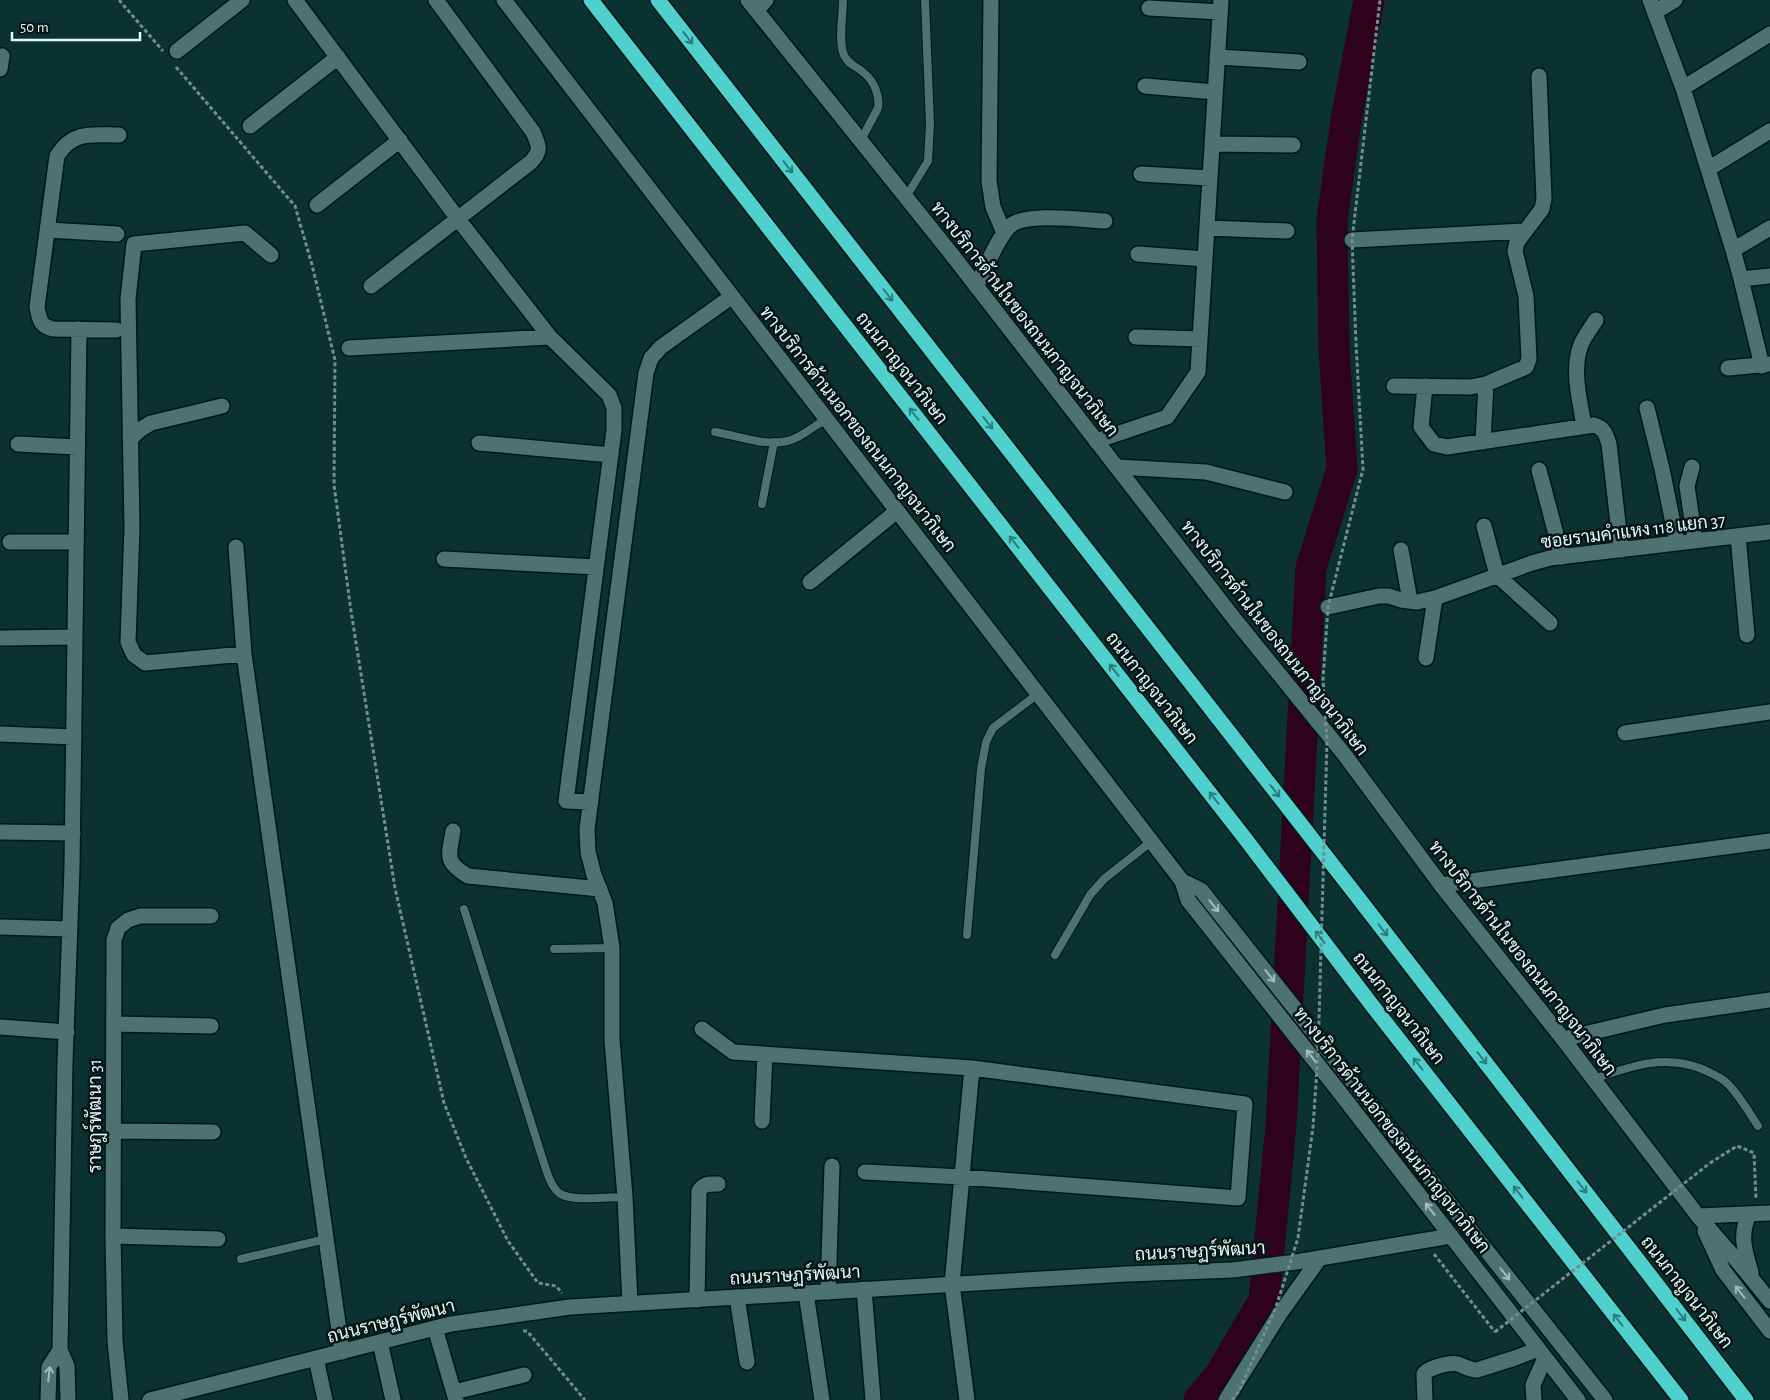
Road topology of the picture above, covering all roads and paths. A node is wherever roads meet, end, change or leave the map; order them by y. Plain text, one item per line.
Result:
1 (119, 0) edge
2 (242, 0) edge
3 (295, 0) edge
4 (436, 0) edge
5 (504, 0) edge
6 (591, 0) edge
7 (658, 0) edge
8 (843, 0) edge
9 (925, 0) edge
10 (991, 0) edge
11 (1380, 0) edge
12 (1675, 0) edge
13 (757, 3) edge
14 (1220, 6) edge
15 (1653, 6) edge
16 (1149, 8) dead end
17 (1770, 34) edge
18 (172, 56) junction
19 (338, 57) junction
20 (1217, 57) junction
21 (1299, 62) dead end
22 (1540, 76) dead end
23 (1145, 86) dead end
24 (1683, 88) junction
25 (1215, 92) junction
26 (250, 126) dead end
27 (1770, 131) edge
28 (119, 135) dead end
29 (400, 140) junction
30 (861, 140) junction
31 (1212, 144) junction
32 (1294, 145) dead end
33 (1708, 169) junction
34 (1141, 174) dead end
35 (1210, 178) junction
36 (906, 197) junction
37 (317, 205) dead end
38 (458, 219) junction
39 (1105, 221) dead end
40 (1207, 228) junction
41 (1770, 228) edge
42 (48, 230) junction
43 (1287, 231) dead end
44 (1524, 231) junction
45 (117, 234) dead end
46 (1004, 234) junction
47 (1352, 240) junction
48 (1733, 250) junction
49 (1138, 254) dead end
50 (271, 255) dead end
51 (1205, 259) junction
52 (1770, 276) edge
53 (1742, 279) junction
54 (371, 286) dead end
55 (976, 286) junction
56 (731, 297) junction
57 (1596, 320) dead end
58 (79, 330) junction
59 (116, 330) dead end
60 (550, 337) junction
61 (1136, 337) dead end
62 (1200, 339) junction
63 (349, 348) dead end
64 (1766, 365) edge
65 (1728, 368) dead end
66 (1486, 384) junction
67 (1394, 386) dead end
68 (1424, 386) junction
69 (222, 406) dead end
70 (1647, 408) dead end
71 (826, 418) junction
72 (1584, 426) junction
73 (715, 432) dead end
74 (130, 439) junction
75 (1096, 441) junction
76 (774, 442) junction
77 (1483, 442) junction
78 (479, 443) dead end
79 (18, 444) dead end
80 (77, 447) junction
81 (611, 455) junction
82 (1117, 467) junction
83 (1692, 467) dead end
84 (1539, 470) dead end
85 (1285, 492) dead end
86 (762, 504) dead end
87 (898, 511) junction
88 (1484, 526) dead end
89 (1770, 532) edge
90 (1738, 536) junction
91 (1695, 541) junction
92 (10, 542) dead end
93 (76, 542) junction
94 (1677, 543) junction
95 (236, 547) dead end
96 (1401, 550) dead end
97 (1621, 550) junction
98 (1562, 556) junction
99 (444, 559) dead end
100 (596, 568) junction
101 (1497, 575) junction
102 (810, 582) dead end
103 (1435, 598) junction
104 (1410, 601) junction
105 (1328, 607) junction
106 (1550, 623) dead end
107 (1747, 635) dead end
108 (75, 637) junction
109 (2, 638) dead end
110 (244, 654) junction
111 (1426, 658) dead end
112 (1039, 693) junction
113 (1770, 712) edge
114 (1626, 733) dead end
115 (0, 734) edge
116 (74, 737) junction
117 (591, 802) junction
118 (453, 831) dead end
119 (0, 832) edge
120 (73, 833) junction
121 (1152, 841) junction
122 (1770, 841) edge
123 (1182, 881) junction
124 (1441, 885) junction
125 (600, 889) junction
126 (464, 909) dead end
127 (211, 916) dead end
128 (0, 927) edge
129 (70, 929) junction
130 (967, 935) dead end
131 (554, 948) dead end
132 (612, 948) junction
133 (1055, 955) dead end
134 (1770, 1000) edge
135 (114, 1024) junction
136 (210, 1026) dead end
137 (0, 1027) edge
138 (702, 1029) dead end
139 (66, 1032) junction
140 (1563, 1039) junction
141 (766, 1054) junction
142 (972, 1068) junction
143 (1594, 1079) junction
144 (762, 1121) dead end
145 (1758, 1126) dead end
146 (114, 1131) junction
147 (213, 1132) dead end
148 (832, 1166) dead end
149 (865, 1172) dead end
150 (962, 1177) junction
151 (718, 1184) dead end
152 (625, 1197) junction
153 (1759, 1214) edge
154 (1698, 1216) junction
155 (113, 1236) junction
156 (1451, 1236) junction
157 (218, 1239) dead end
158 (326, 1239) junction
159 (1422, 1240) junction
160 (241, 1259) dead end
161 (1319, 1259) junction
162 (1753, 1279) junction
163 (952, 1284) junction
164 (556, 1286) dead end
165 (864, 1290) junction
166 (828, 1292) junction
167 (806, 1293) junction
168 (736, 1297) junction
169 (698, 1300) junction
170 (1770, 1301) edge
171 (630, 1304) junction
172 (435, 1328) junction
173 (527, 1331) dead end
174 (1770, 1331) edge
175 (380, 1342) junction
176 (60, 1350) junction
177 (342, 1352) junction
178 (1542, 1354) junction
179 (316, 1358) junction
180 (746, 1362) dead end
181 (524, 1375) dead end
182 (455, 1396) edge
183 (1231, 1396) edge
184 (48, 1400) edge
185 (68, 1400) edge
186 (122, 1400) edge
187 (150, 1400) edge
188 (325, 1400) edge
189 (393, 1400) edge
190 (585, 1400) edge
191 (822, 1400) edge
192 (874, 1400) edge
193 (967, 1400) edge
194 (1425, 1400) edge
195 (1534, 1400) edge
196 (1578, 1400) edge
197 (1605, 1400) edge
198 (1680, 1400) edge
199 (1746, 1400) edge

1 - 18 path
2 - 18 street
3 - 19 street
4 - 38 street
5 - 56 street, ทางบริการด้านนอกของถนนกาญจนาภิเษก
198 -> 6 highway, ถนนกาญจนาภิเษก
7 -> 199 highway, ถนนกาญจนาภิเษก
8 - 30 lane
9 - 36 lane
10 - 46 street
11 - 47 path, bridge
12 - 15 street
13 - 30 street, ทางบริการด้านในของถนนกาญจนาภิเษก
14 - 16 street
14 - 20 street
15 - 24 street
17 - 24 street
18 - 164 path
19 - 26 street
19 - 29 street
20 - 21 street
20 - 25 street
22 - 44 street
23 - 25 street
24 - 33 street
25 - 31 street
27 - 33 street
28 - 42 street
29 - 37 street
29 - 38 street
30 - 36 street, ทางบริการด้านในของถนนกาญจนาภิเษก
31 - 32 street
31 - 35 street
33 - 48 street
34 - 35 street
35 - 40 street
36 - 55 street, ทางบริการด้านในของถนนกาญจนาภิเษก
38 - 54 street
38 - 60 street
39 - 46 street
40 - 43 street
40 - 51 street
41 - 48 street
42 - 45 street
42 - 58 street
44 - 47 street
44 - 66 street
46 - 55 street
47 - 105 path, bridge
48 - 53 street
49 - 51 street
50 - 74 street
51 - 62 street
52 - 53 street
53 - 64 street
55 - 75 street, ทางบริการด้านในของถนนกาญจนาภิเษก
56 - 71 street, ทางบริการด้านนอกของถนนกาญจนาภิเษก
56 - 117 street
57 - 72 street
58 - 59 street
58 - 80 street
60 - 63 street
60 - 81 street
61 - 62 street
62 - 75 street
64 - 65 street
66 - 68 street
66 - 77 street
67 - 68 street
68 - 77 street
69 - 74 street
70 - 94 street
71 - 76 lane
71 - 87 street, ทางบริการด้านนอกของถนนกาญจนาภิเษก
72 - 77 street
72 - 97 street
73 - 76 lane
74 - 110 street
75 - 82 street, ทางบริการด้านในของถนนกาญจนาภิเษก
76 - 86 lane
78 - 81 street
79 - 80 street
80 - 93 street
81 - 100 street
82 - 85 street
82 - 124 street, ทางบริการด้านในของถนนกาญจนาภิเษก, bridge
83 - 91 street
84 - 98 street
87 - 102 street
87 - 112 street, ทางบริการด้านนอกของถนนกาญจนาภิเษก
88 - 101 street
89 - 90 street, ซอยรามคำแหง 118 แยก 37
90 - 91 street, ซอยรามคำแหง 118 แยก 37
90 - 107 street
91 - 94 street, ซอยรามคำแหง 118 แยก 37
92 - 93 street
93 - 108 street
94 - 97 street, ซอยรามคำแหง 118 แยก 37
95 - 110 street
96 - 104 street
97 - 98 street, ซอยรามคำแหง 118 แยก 37
98 - 101 street, ซอยรามคำแหง 118 แยก 37
99 - 100 street
100 - 117 street
101 - 103 street, ซอยรามคำแหง 118 แยก 37
101 - 106 street
103 - 104 street, ซอยรามคำแหง 118 แยก 37
103 - 111 street
104 - 105 street, ซอยรามคำแหง 118 แยก 37
105 - 183 path, bridge
108 - 109 street
108 - 116 street
110 - 158 street
112 - 121 street, ทางบริการด้านนอกของถนนกาญจนาภิเษก
112 - 130 lane
113 - 114 street
115 - 116 street
116 - 120 street
117 - 125 street
118 - 125 street
119 - 120 street
120 - 129 street
121 - 123 street, ทางบริการด้านนอกของถนนกาญจนาภิเษก
121 - 133 lane
122 - 124 street
156 -> 123 street, ทางบริการด้านนอกของถนนกาญจนาภิเษก
123 -> 197 street, ทางบริการด้านนอกของถนนกาญจนาภิเษก
124 - 140 street, ทางบริการด้านในของถนนกาญจนาภิเษก
125 - 132 street
126 - 152 lane
127 - 135 street, ราษฎร์พัฒนา 31
128 - 129 street
129 - 139 street
131 - 132 lane
132 - 152 street
134 - 140 street
135 - 136 street
135 - 146 street, ราษฎร์พัฒนา 31
137 - 139 street
138 - 141 street
139 - 176 street
140 - 143 street, ทางบริการด้านในของถนนกาญจนาภิเษก
141 - 142 street
141 - 144 street
142 - 150 street
142 - 150 street
143 - 145 lane
143 - 154 street, ทางบริการด้านในของถนนกาญจนาภิเษก
146 - 147 street
146 - 155 street, ราษฎร์พัฒนา 31
148 - 166 street
149 - 150 street
150 - 163 street
151 - 169 street
152 - 171 street
153 - 154 street
153 - 159 path, bridge
153 - 162 street
154 - 162 street, ทางบริการด้านในของถนนกาญจนาภิเษก
174 -> 154 street
155 - 157 street
155 - 186 street, ราษฎร์พัฒนา 31
156 - 159 street, ถนนราษฏร์พัฒนา
156 - 178 street, ทางบริการด้านนอกของถนนกาญจนาภิเษก
158 - 160 lane
158 - 177 street
159 - 161 street, ถนนราษฏร์พัฒนา
161 - 163 street, ถนนราษฏร์พัฒนา
161 - 183 street
162 - 170 street, ทางบริการด้านในของถนนกาญจนาภิเษก
163 - 165 street, ถนนราษฏร์พัฒนา
163 - 193 street
165 - 166 street, ถนนราษฏร์พัฒนา
165 - 192 street
166 - 167 street, ถนนราษฏร์พัฒนา
167 - 168 street, ถนนราษฏร์พัฒนา
167 - 191 street
168 - 169 street, ถนนราษฏร์พัฒนา
168 - 180 street
169 - 171 street, ถนนราษฏร์พัฒนา
171 - 172 street, ถนนราษฏร์พัฒนา
172 - 175 street, ถนนราษฏร์พัฒนา
172 - 182 street
173 - 190 path
175 - 177 street, ถนนราษฏร์พัฒนา
175 - 189 street
184 -> 176 street
176 - 185 street
177 - 179 street, ถนนราษฏร์พัฒนา
178 - 194 street
178 - 195 street
178 - 196 street, ทางบริการด้านนอกของถนนกาญจนาภิเษก
179 - 187 street, ถนนราษฏร์พัฒนา
179 - 188 street
181 - 182 street

